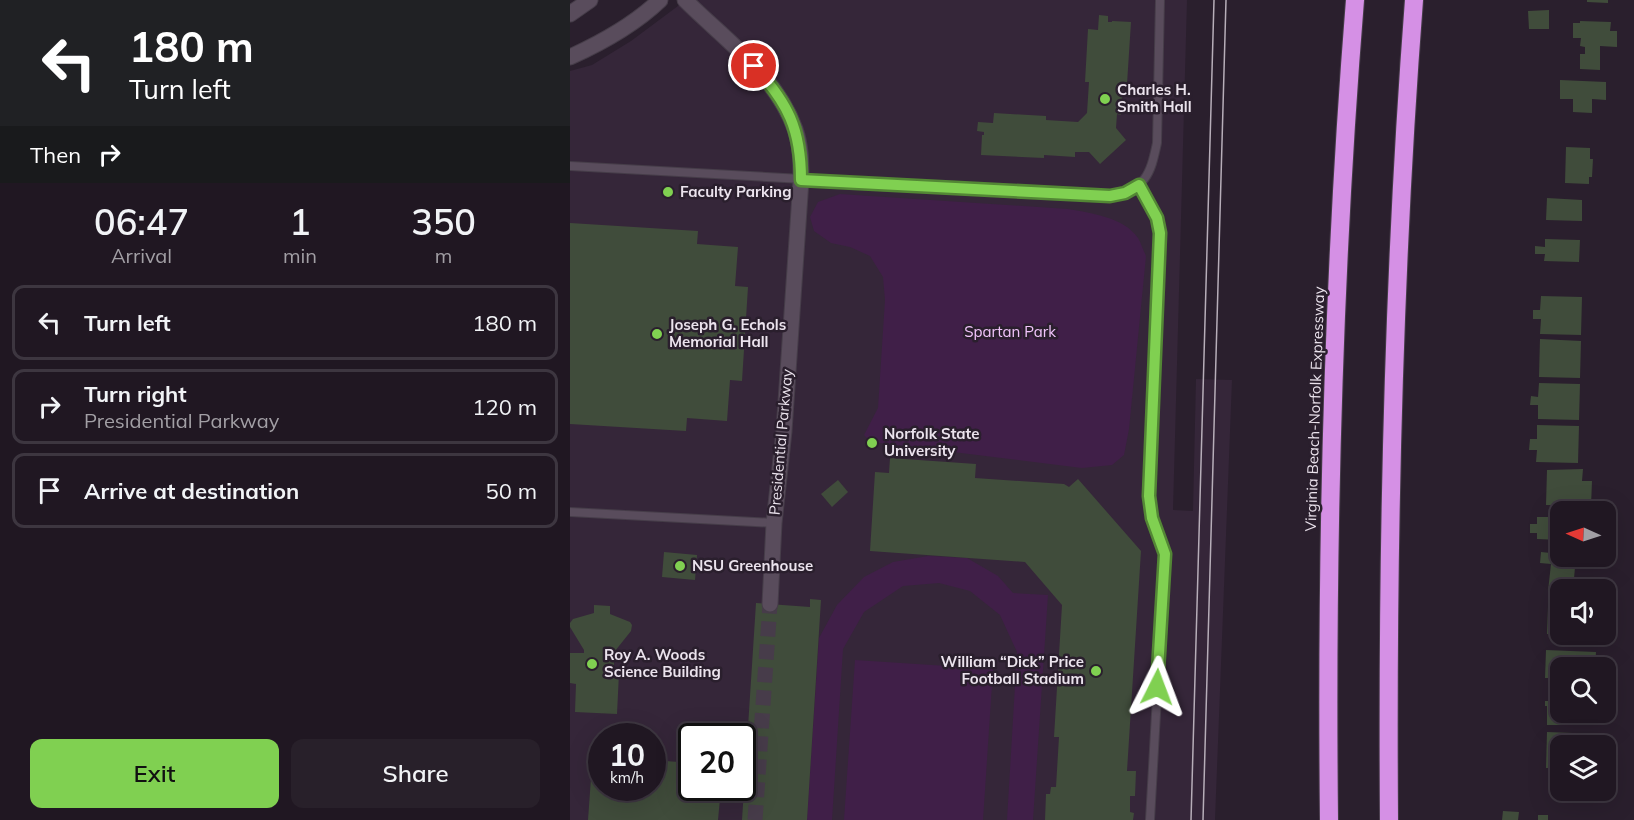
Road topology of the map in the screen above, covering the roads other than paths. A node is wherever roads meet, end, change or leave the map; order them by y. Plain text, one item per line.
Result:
1 (590, 0) edge
2 (660, 0) edge
3 (685, 0) edge
4 (1160, 0) edge
5 (1355, 0) edge
6 (1414, 0) edge
7 (570, 14) edge
8 (570, 57) edge
9 (570, 166) edge
10 (801, 180) junction
11 (1139, 185) junction
12 (570, 512) edge
13 (774, 523) junction
14 (770, 604) tunnel mouth
15 (1150, 820) edge
16 (1329, 820) edge
17 (1389, 820) edge

1 - 7 street
2 - 8 street
3 - 10 street, Presidential Parkway
4 - 11 lane
5 - 16 highway, Virginia Beach-Norfolk Expressway
6 - 17 highway
9 - 10 lane
10 - 11 lane
10 - 13 street, Presidential Parkway
11 - 15 lane
12 - 13 lane
13 - 14 street, Presidential Parkway

